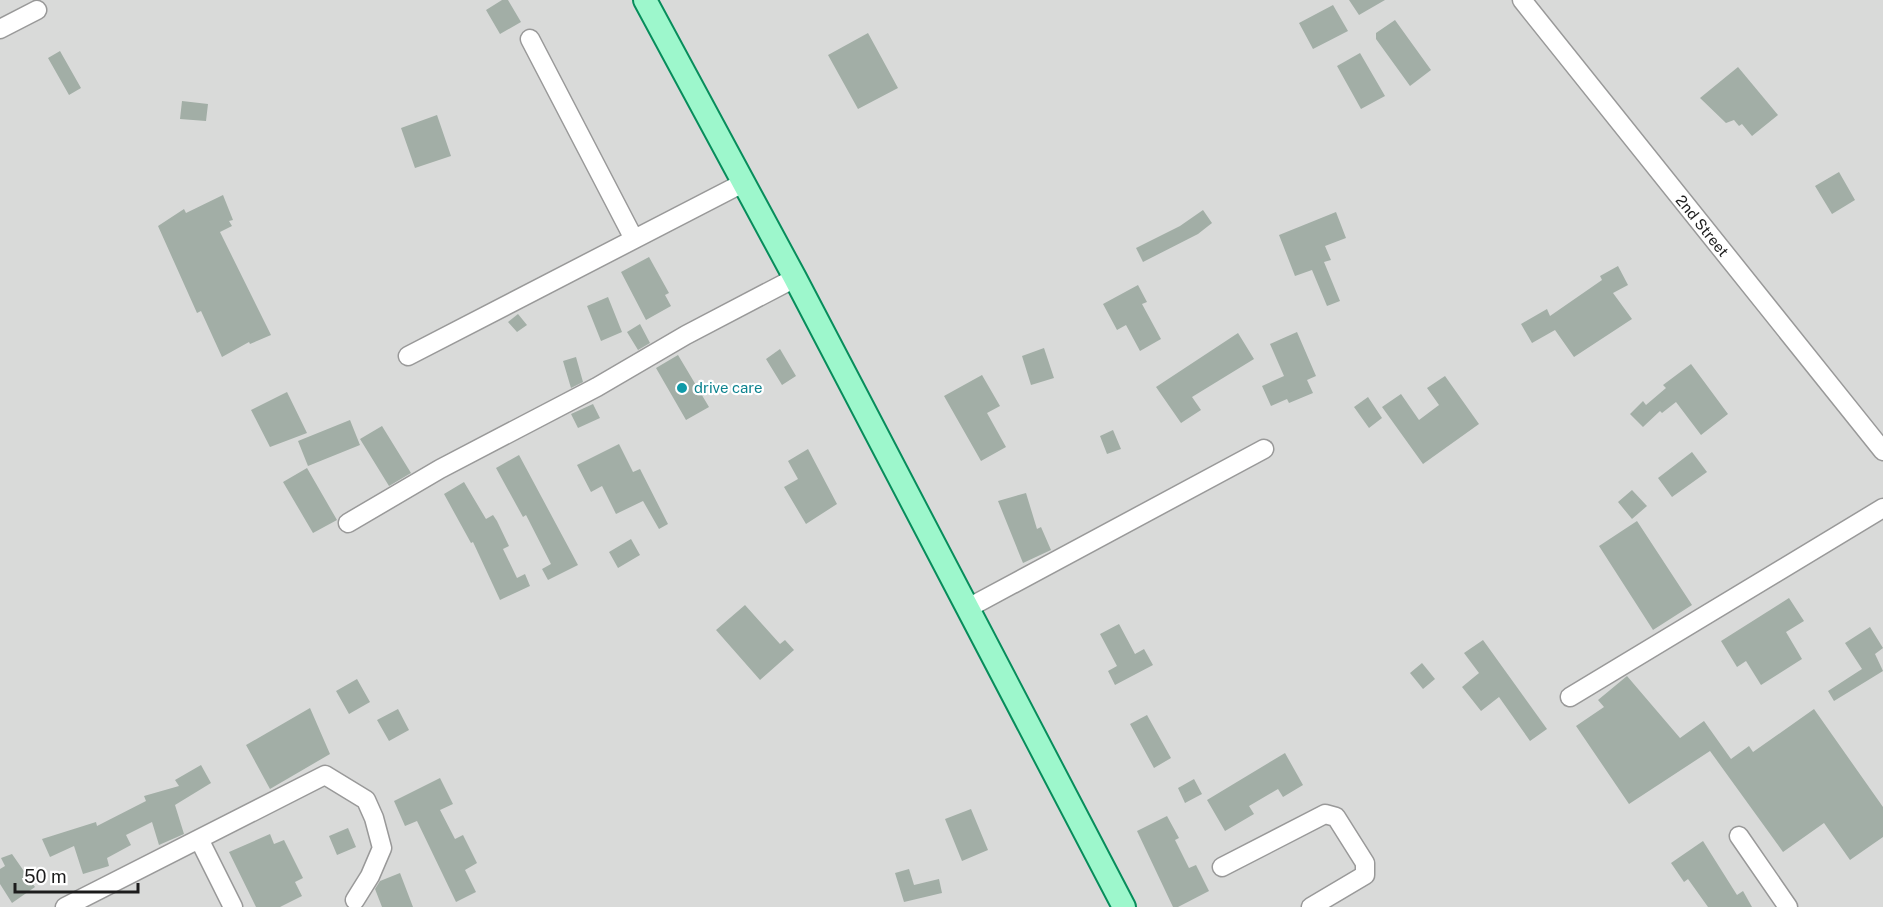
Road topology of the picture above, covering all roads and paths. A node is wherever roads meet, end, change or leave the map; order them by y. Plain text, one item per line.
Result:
1 (645, 0) edge
2 (1522, 0) edge
3 (37, 10) dead end
4 (0, 29) edge
5 (530, 39) dead end
6 (743, 183) junction
7 (634, 239) junction
8 (795, 278) junction
9 (408, 356) dead end
10 (1264, 449) dead end
11 (1883, 451) edge
12 (1883, 508) edge
13 (348, 523) dead end
14 (968, 608) junction
15 (1570, 697) dead end
16 (1739, 836) dead end
17 (199, 839) junction
18 (1222, 867) dead end
19 (355, 900) dead end
20 (64, 907) edge
21 (233, 907) edge
22 (1124, 907) edge
23 (1311, 907) edge
24 (1788, 907) edge

1 - 6 main road
2 - 11 street, 2nd Street
3 - 4 street
5 - 7 street
6 - 7 street
6 - 8 main road
7 - 9 street
8 - 13 street
8 - 14 main road
10 - 14 street
12 - 15 street
14 - 22 main road
16 - 24 street
17 - 19 street
17 - 20 street
17 - 21 street
18 - 23 street

